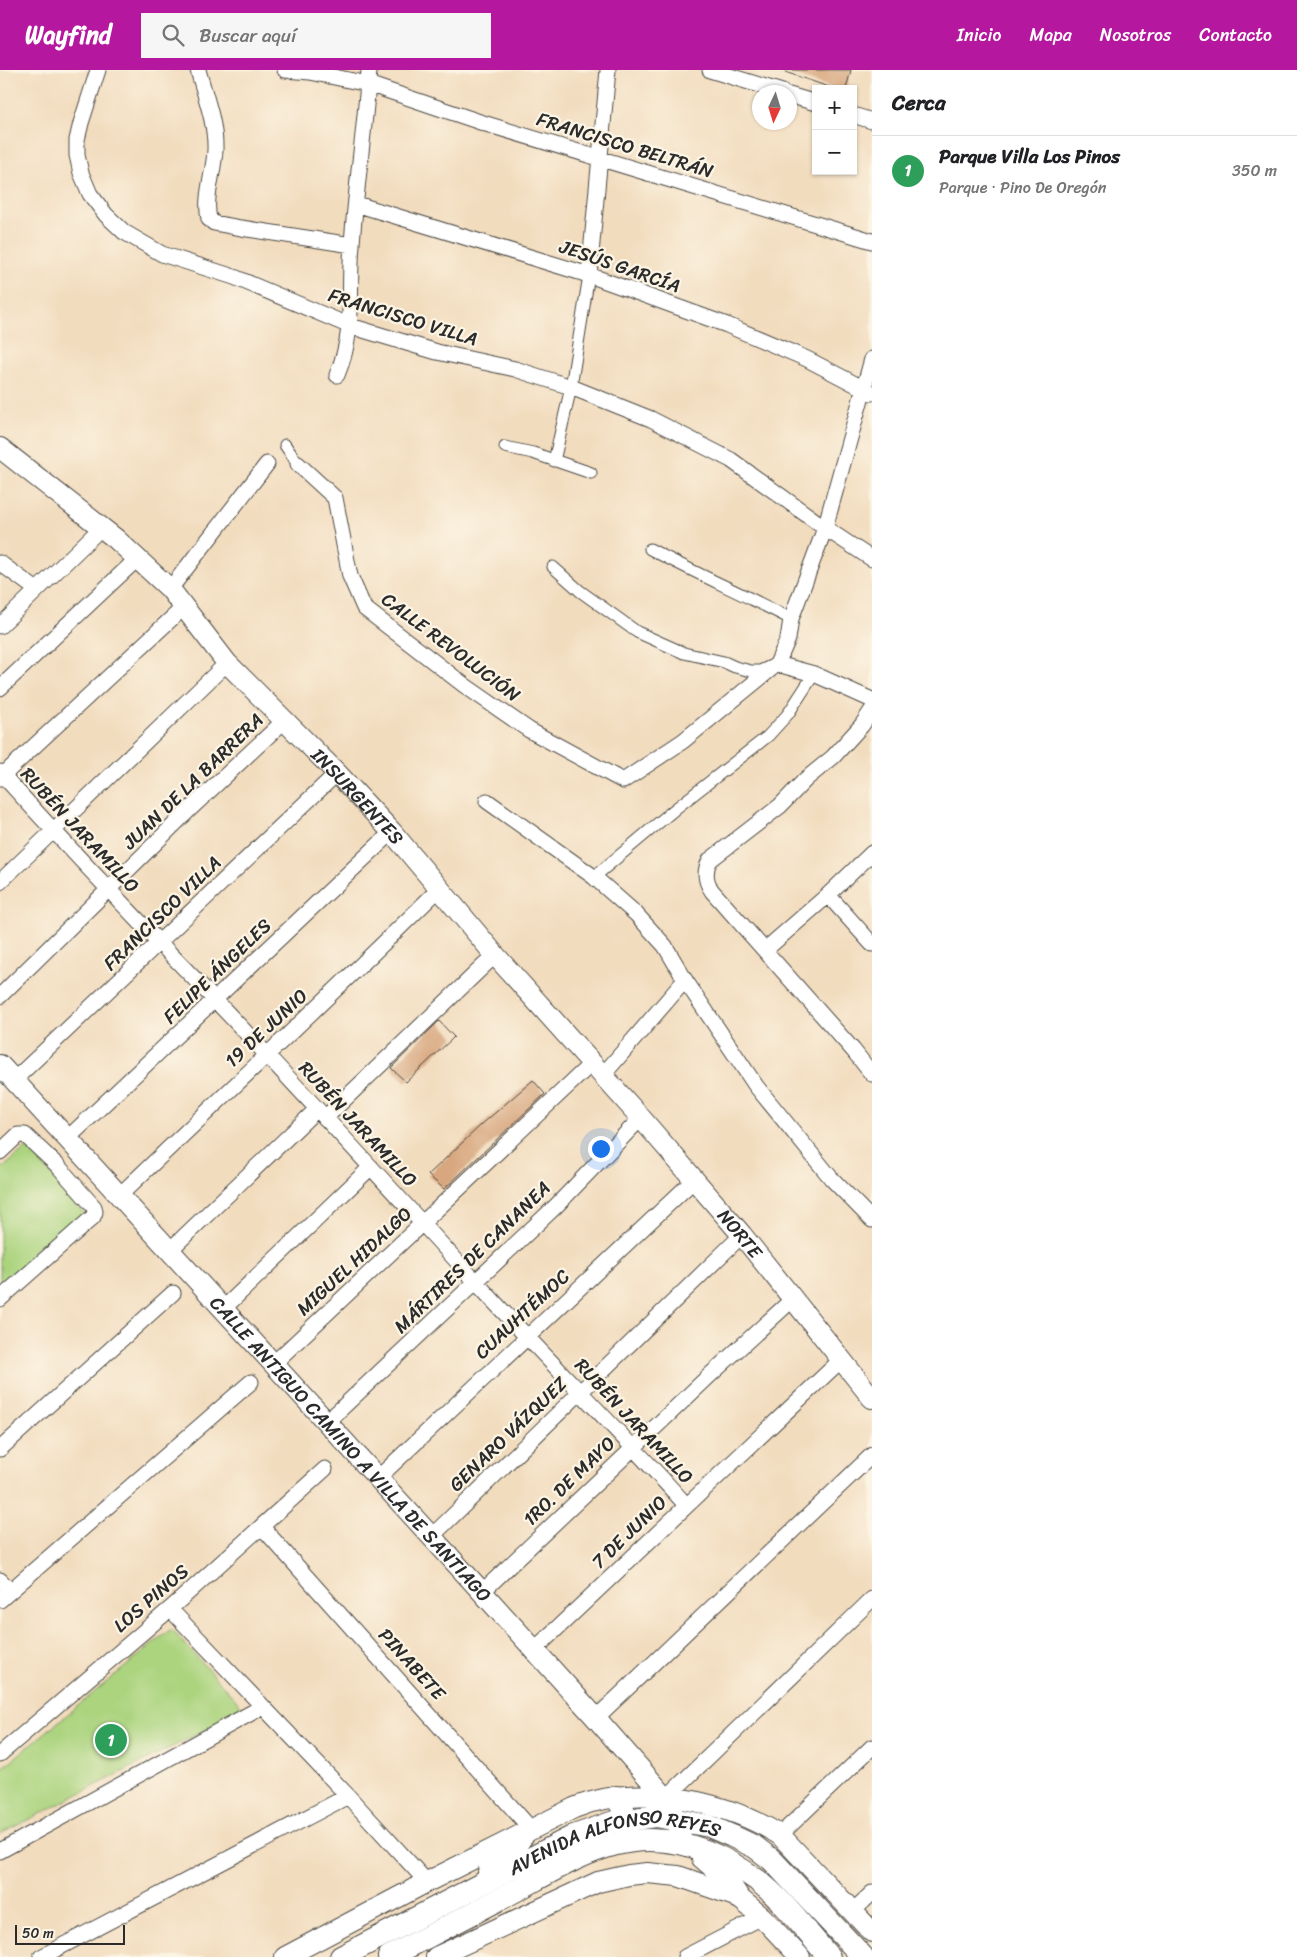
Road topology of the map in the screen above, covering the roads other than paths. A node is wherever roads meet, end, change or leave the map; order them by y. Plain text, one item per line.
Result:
1 (98, 70) edge
2 (198, 70) edge
3 (285, 70) edge
4 (608, 70) edge
5 (710, 70) edge
6 (369, 77) edge
7 (759, 85) edge
8 (797, 97) edge
9 (812, 102) edge
10 (857, 116) edge
11 (872, 121) edge
12 (601, 158) junction
13 (356, 204) junction
14 (872, 241) edge
15 (352, 245) junction
16 (588, 275) junction
17 (350, 326) junction
18 (872, 359) edge
19 (337, 375) dead end
20 (571, 387) junction
21 (868, 390) edge
22 (285, 445) dead end
23 (505, 447) dead end
24 (0, 448) edge
25 (554, 461) junction
26 (267, 464) dead end
27 (298, 464) joint
28 (591, 473) dead end
29 (101, 528) junction
30 (825, 528) junction
31 (650, 550) dead end
32 (138, 558) junction
33 (872, 559) edge
34 (0, 563) edge
35 (553, 567) dead end
36 (170, 588) junction
37 (37, 590) junction
38 (184, 607) junction
39 (791, 620) junction
40 (0, 626) edge
41 (227, 663) junction
42 (778, 664) junction
43 (814, 674) junction
44 (0, 688) edge
45 (872, 700) edge
46 (872, 710) edge
47 (284, 721) junction
48 (337, 773) junction
49 (1, 775) edge
50 (487, 800) dead end
51 (54, 831) junction
52 (392, 832) junction
53 (872, 853) edge
54 (594, 877) junction
55 (0, 882) edge
56 (439, 889) junction
57 (107, 890) junction
58 (828, 896) junction
59 (159, 943) junction
60 (872, 944) edge
61 (765, 950) junction
62 (495, 955) junction
63 (685, 980) junction
64 (0, 996) edge
65 (215, 1001) junction
66 (266, 1055) junction
67 (0, 1065) edge
68 (598, 1069) junction
69 (872, 1074) edge
70 (14, 1080) junction
71 (321, 1114) junction
72 (641, 1118) junction
73 (68, 1138) junction
74 (0, 1152) edge
75 (371, 1167) junction
76 (694, 1180) junction
77 (120, 1195) junction
78 (872, 1220) edge
79 (423, 1223) junction
80 (742, 1235) junction
81 (170, 1250) junction
82 (475, 1282) junction
83 (172, 1293) dead end
84 (794, 1298) junction
85 (0, 1299) edge
86 (223, 1309) junction
87 (527, 1336) junction
88 (840, 1360) junction
89 (273, 1364) junction
90 (251, 1382) dead end
91 (580, 1392) junction
92 (871, 1393) edge
93 (327, 1422) junction
94 (633, 1447) junction
95 (0, 1449) edge
96 (872, 1455) edge
97 (325, 1469) dead end
98 (378, 1478) junction
99 (686, 1505) junction
100 (262, 1527) junction
101 (431, 1537) junction
102 (3, 1591) edge
103 (482, 1592) junction
104 (872, 1599) edge
105 (170, 1609) junction
106 (534, 1650) junction
107 (262, 1707) junction
108 (596, 1718) junction
109 (872, 1747) edge
110 (0, 1754) edge
111 (348, 1796) junction
112 (616, 1797) junction
113 (666, 1798) junction
114 (675, 1819) junction
115 (528, 1831) junction
116 (626, 1831) junction
117 (780, 1835) junction
118 (685, 1844) junction
119 (0, 1851) edge
120 (427, 1882) junction
121 (474, 1889) junction
122 (872, 1893) edge
123 (738, 1897) junction
124 (853, 1911) junction
125 (762, 1917) junction
126 (872, 1932) edge
127 (464, 1951) edge
128 (40, 1957) edge
129 (285, 1957) edge
130 (341, 1957) edge
131 (389, 1957) edge
132 (436, 1957) edge
133 (685, 1957) edge
134 (800, 1957) edge
135 (829, 1957) edge
136 (863, 1957) edge

1 - 17 street, FRANCISCO VILLA
2 - 15 street
3 - 6 street, FRANCISCO BELTRÁN
4 - 12 street
5 - 7 street
6 - 12 street, FRANCISCO BELTRÁN
6 - 13 street
8 - 9 street
10 - 11 street
12 - 14 street, FRANCISCO BELTRÁN
12 - 16 street
13 - 15 street
13 - 16 street, JESÚS GARCÍA
15 - 17 street
16 - 20 street
16 - 21 street, JESÚS GARCÍA
17 - 19 street
17 - 20 street, FRANCISCO VILLA
18 - 21 street
20 - 25 street
20 - 30 street, FRANCISCO VILLA
21 - 30 street
22 - 27 street, CALLE REVOLUCIÓN
23 - 25 street
24 - 29 street, INSURGENTES
25 - 28 street
26 - 36 street
27 - 42 street, CALLE REVOLUCIÓN
29 - 32 street, INSURGENTES
29 - 37 street
30 - 33 street, FRANCISCO VILLA
30 - 39 street
31 - 39 street
32 - 36 street, INSURGENTES
32 - 44 street
34 - 37 street
35 - 42 street
36 - 38 street, INSURGENTES
37 - 40 street
38 - 41 street, INSURGENTES
38 - 49 street
39 - 42 street
41 - 47 street, INSURGENTES
41 - 51 street
42 - 43 street
43 - 45 street
43 - 54 street
46 - 61 street
47 - 48 street, INSURGENTES
47 - 57 street, JUAN DE LA BARRERA
48 - 52 street, INSURGENTES
48 - 59 street, FRANCISCO VILLA
49 - 51 street, RUBÉN JARAMILLO
50 - 54 street
51 - 55 street
51 - 57 street, RUBÉN JARAMILLO
52 - 56 street, INSURGENTES
52 - 65 street, FELIPE ÁNGELES
53 - 58 street
54 - 63 street
56 - 62 street, INSURGENTES
56 - 66 street, 19 DE JUNIO
57 - 59 street, RUBÉN JARAMILLO
57 - 64 street, JUAN DE LA BARRERA
58 - 60 street
58 - 61 street
59 - 65 street, RUBÉN JARAMILLO
59 - 70 street, FRANCISCO VILLA
61 - 69 street
62 - 68 street, INSURGENTES
62 - 71 street
63 - 68 street, MIGUEL HIDALGO
63 - 78 street
65 - 66 street, RUBÉN JARAMILLO
65 - 73 street, FELIPE ÁNGELES
66 - 71 street, RUBÉN JARAMILLO
66 - 77 street, 19 DE JUNIO
67 - 70 street, CALLE ANTIGUO CAMINO A VILLA DE SANTIAGO
68 - 72 street, NORTE
68 - 79 street, MIGUEL HIDALGO
70 - 73 street, CALLE ANTIGUO CAMINO A VILLA DE SANTIAGO
71 - 75 street, RUBÉN JARAMILLO
71 - 81 street
72 - 76 street, NORTE
72 - 82 street, MÁRTIRES DE CANANEA
73 - 77 street, CALLE ANTIGUO CAMINO A VILLA DE SANTIAGO
74 - 85 street
75 - 79 street, RUBÉN JARAMILLO
75 - 86 street
76 - 80 street, NORTE
76 - 87 street, CUAUHTÉMOC
77 - 81 street, CALLE ANTIGUO CAMINO A VILLA DE SANTIAGO
79 - 82 street, RUBÉN JARAMILLO
79 - 89 street, MIGUEL HIDALGO
80 - 84 street, NORTE
80 - 91 street, GENARO VÁZQUEZ
81 - 86 street, CALLE ANTIGUO CAMINO A VILLA DE SANTIAGO
82 - 87 street, RUBÉN JARAMILLO
82 - 93 street, MÁRTIRES DE CANANEA
83 - 95 street
84 - 88 street, NORTE
84 - 94 street, 1RO. DE MAYO
86 - 89 street, CALLE ANTIGUO CAMINO A VILLA DE SANTIAGO
87 - 91 street, RUBÉN JARAMILLO
87 - 98 street, CUAUHTÉMOC
88 - 92 street, NORTE
88 - 99 street, 7 DE JUNIO
89 - 93 street, CALLE ANTIGUO CAMINO A VILLA DE SANTIAGO
90 - 102 street
91 - 94 street, RUBÉN JARAMILLO
91 - 101 street, GENARO VÁZQUEZ
93 - 98 street, CALLE ANTIGUO CAMINO A VILLA DE SANTIAGO
94 - 99 street, RUBÉN JARAMILLO
94 - 103 street, 1RO. DE MAYO
96 - 108 street
97 - 100 street, LOS PINOS
98 - 101 street, CALLE ANTIGUO CAMINO A VILLA DE SANTIAGO
99 - 106 street, 7 DE JUNIO
100 - 105 street, LOS PINOS
100 - 115 street, PINABETE
101 - 103 street, CALLE ANTIGUO CAMINO A VILLA DE SANTIAGO
103 - 106 street, CALLE ANTIGUO CAMINO A VILLA DE SANTIAGO
104 - 113 street
105 - 107 street
105 - 110 street, LOS PINOS
106 - 108 street, CALLE ANTIGUO CAMINO A VILLA DE SANTIAGO
107 - 111 street
107 - 119 street
108 - 113 street, CALLE ANTIGUO CAMINO A VILLA DE SANTIAGO
109 - 117 street
111 - 120 street
111 - 128 street
112 - 113 street
112 - 115 street
112 - 116 main road
113 - 114 street, CALLE ANTIGUO CAMINO A VILLA DE SANTIAGO
113 - 117 street
114 - 116 main road, AVENIDA ALFONSO REYES
114 - 118 street, CALLE ANTIGUO CAMINO A VILLA DE SANTIAGO
114 - 136 main road, AVENIDA ALFONSO REYES
115 - 120 street
115 - 121 main road
116 - 118 main road, AVENIDA ALFONSO REYES
116 - 121 main road, AVENIDA ALFONSO REYES
116 - 131 main road, AVENIDA ALFONSO REYES
117 - 124 street
118 - 123 main road
118 - 135 main road, AVENIDA ALFONSO REYES
120 - 129 street
121 - 130 main road, AVENIDA ALFONSO REYES
122 - 124 street
123 - 125 street
123 - 127 street
124 - 126 street
125 - 133 street
125 - 134 street
127 - 132 street

